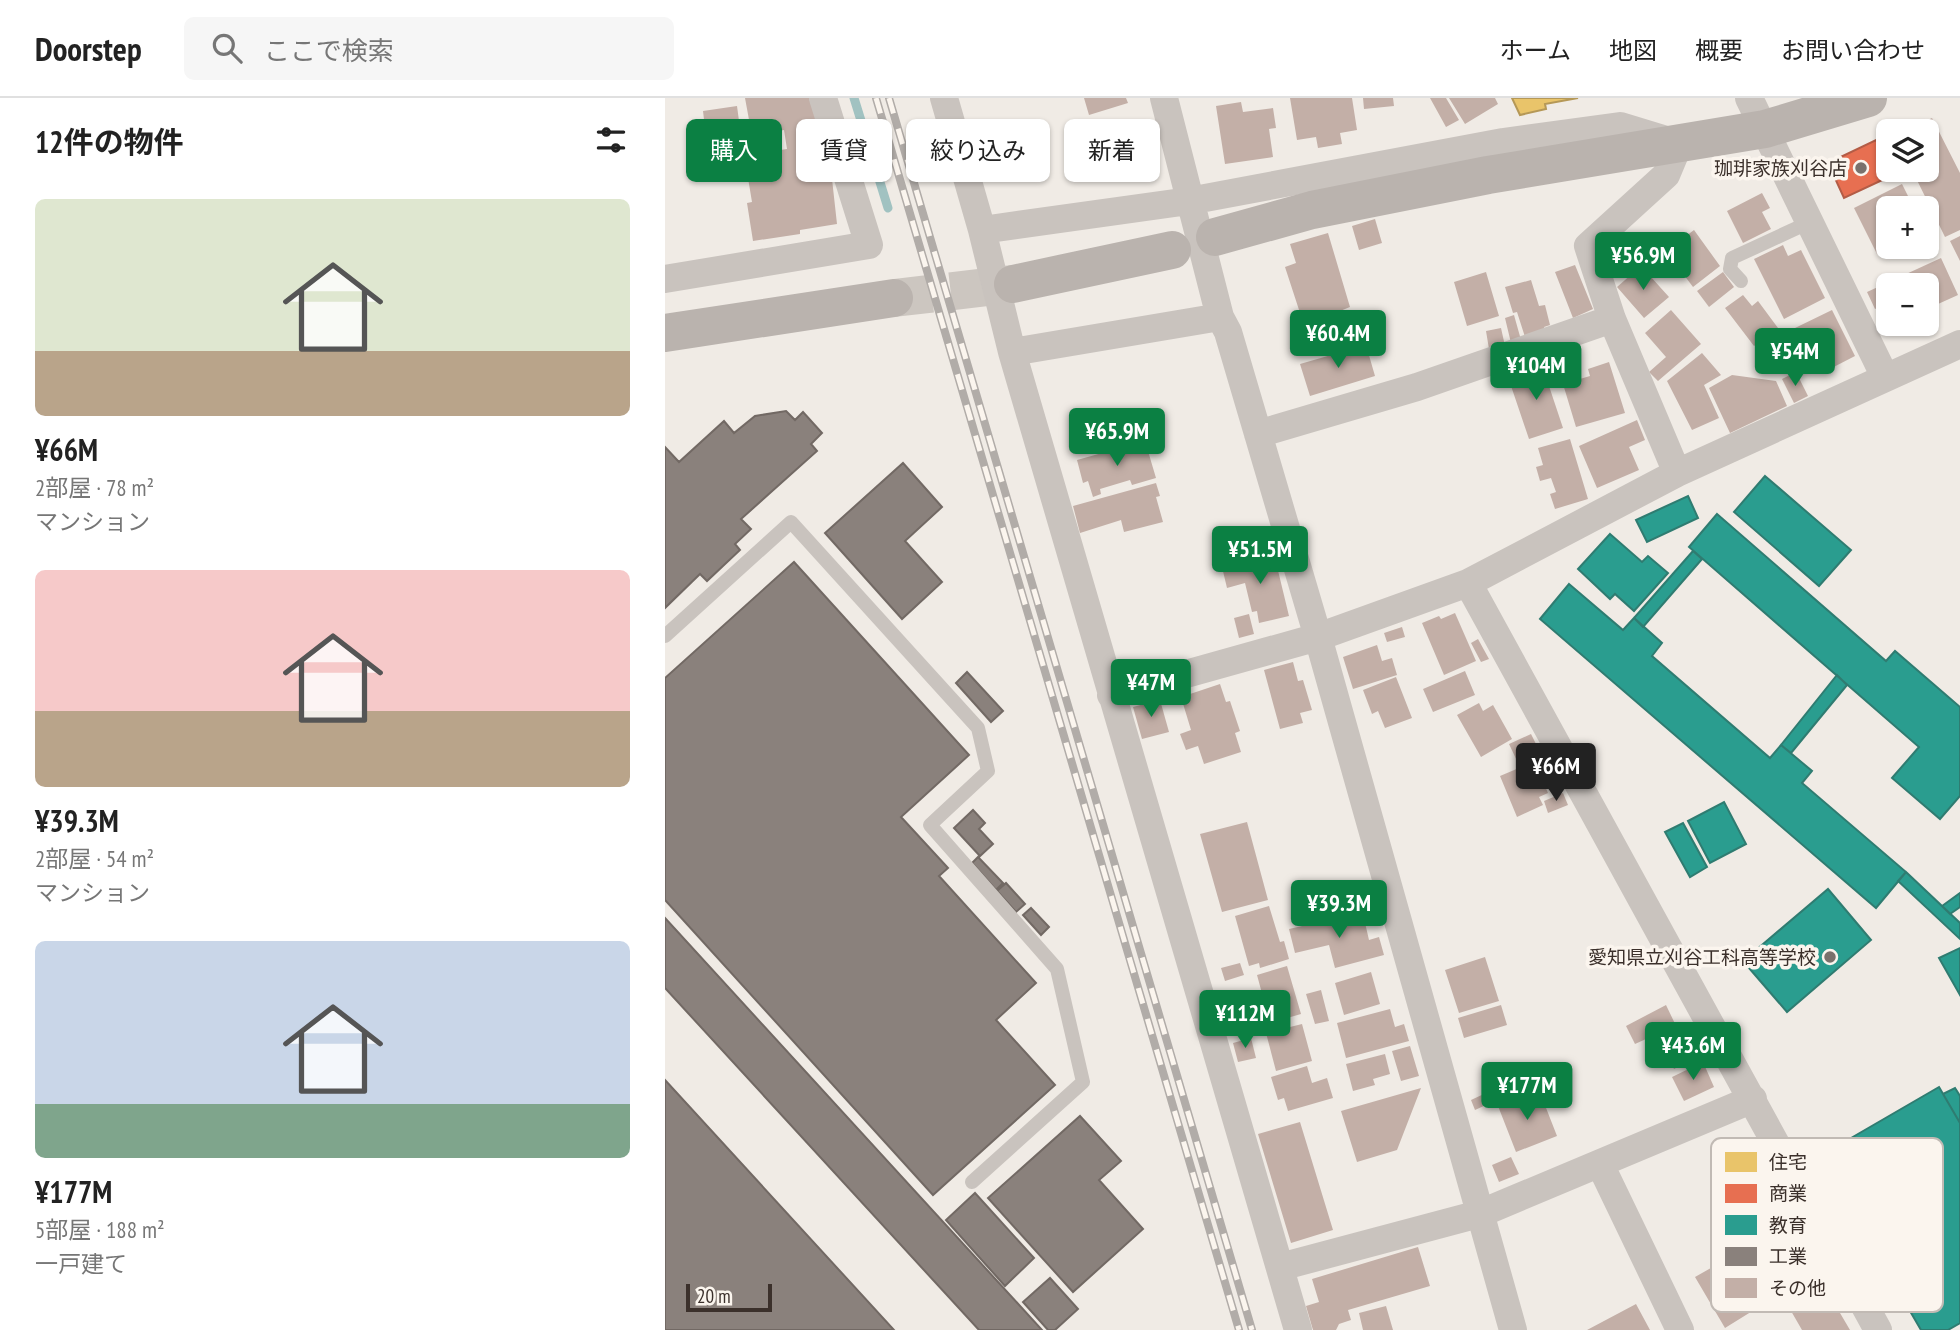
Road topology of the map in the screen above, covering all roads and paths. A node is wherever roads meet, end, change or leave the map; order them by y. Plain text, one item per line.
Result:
1 (823, 98) edge
2 (944, 98) edge
3 (1164, 98) edge
4 (1868, 98) edge
5 (1757, 113) edge
6 (1679, 144) junction
7 (1189, 201) junction
8 (1810, 222) junction
9 (982, 230) junction
10 (1215, 237) dead end
11 (1172, 250) dead end
12 (665, 279) edge
13 (1741, 281) dead end
14 (1013, 284) tunnel mouth
15 (894, 298) tunnel mouth
16 (1220, 317) junction
17 (1612, 319) junction
18 (665, 333) edge
19 (1960, 344) edge
20 (1012, 352) junction
21 (1885, 377) junction
22 (1258, 434) junction
23 (1677, 473) junction
24 (1468, 583) junction
25 (665, 636) edge
26 (1318, 637) junction
27 (1111, 695) junction
28 (1753, 1099) junction
29 (1774, 1138) edge
30 (1600, 1164) junction
31 (972, 1182) dead end
32 (1479, 1214) junction
33 (1280, 1267) junction
34 (1868, 1312) edge
35 (1298, 1330) edge
36 (1513, 1330) edge
37 (1680, 1330) edge
38 (1878, 1330) edge

1 - 12 street
2 - 9 street
3 - 7 street
4 - 5 street
5 - 6 street
5 - 8 street
6 - 7 street
6 - 10 street
6 - 17 street
7 - 9 street
7 - 16 street
8 - 13 lane
8 - 21 street
9 - 20 street
11 - 14 street
15 - 18 street
16 - 20 street
16 - 22 street
17 - 22 street
17 - 23 street
19 - 21 street
20 - 27 street
21 - 23 street
22 - 26 street
23 - 24 street
24 - 26 street
24 - 28 street
25 - 31 lane
26 - 27 street
26 - 32 street
27 - 33 street
28 - 29 street
28 - 30 street
30 - 32 street
30 - 37 street
32 - 33 street
32 - 36 street
33 - 35 street
34 - 38 street

